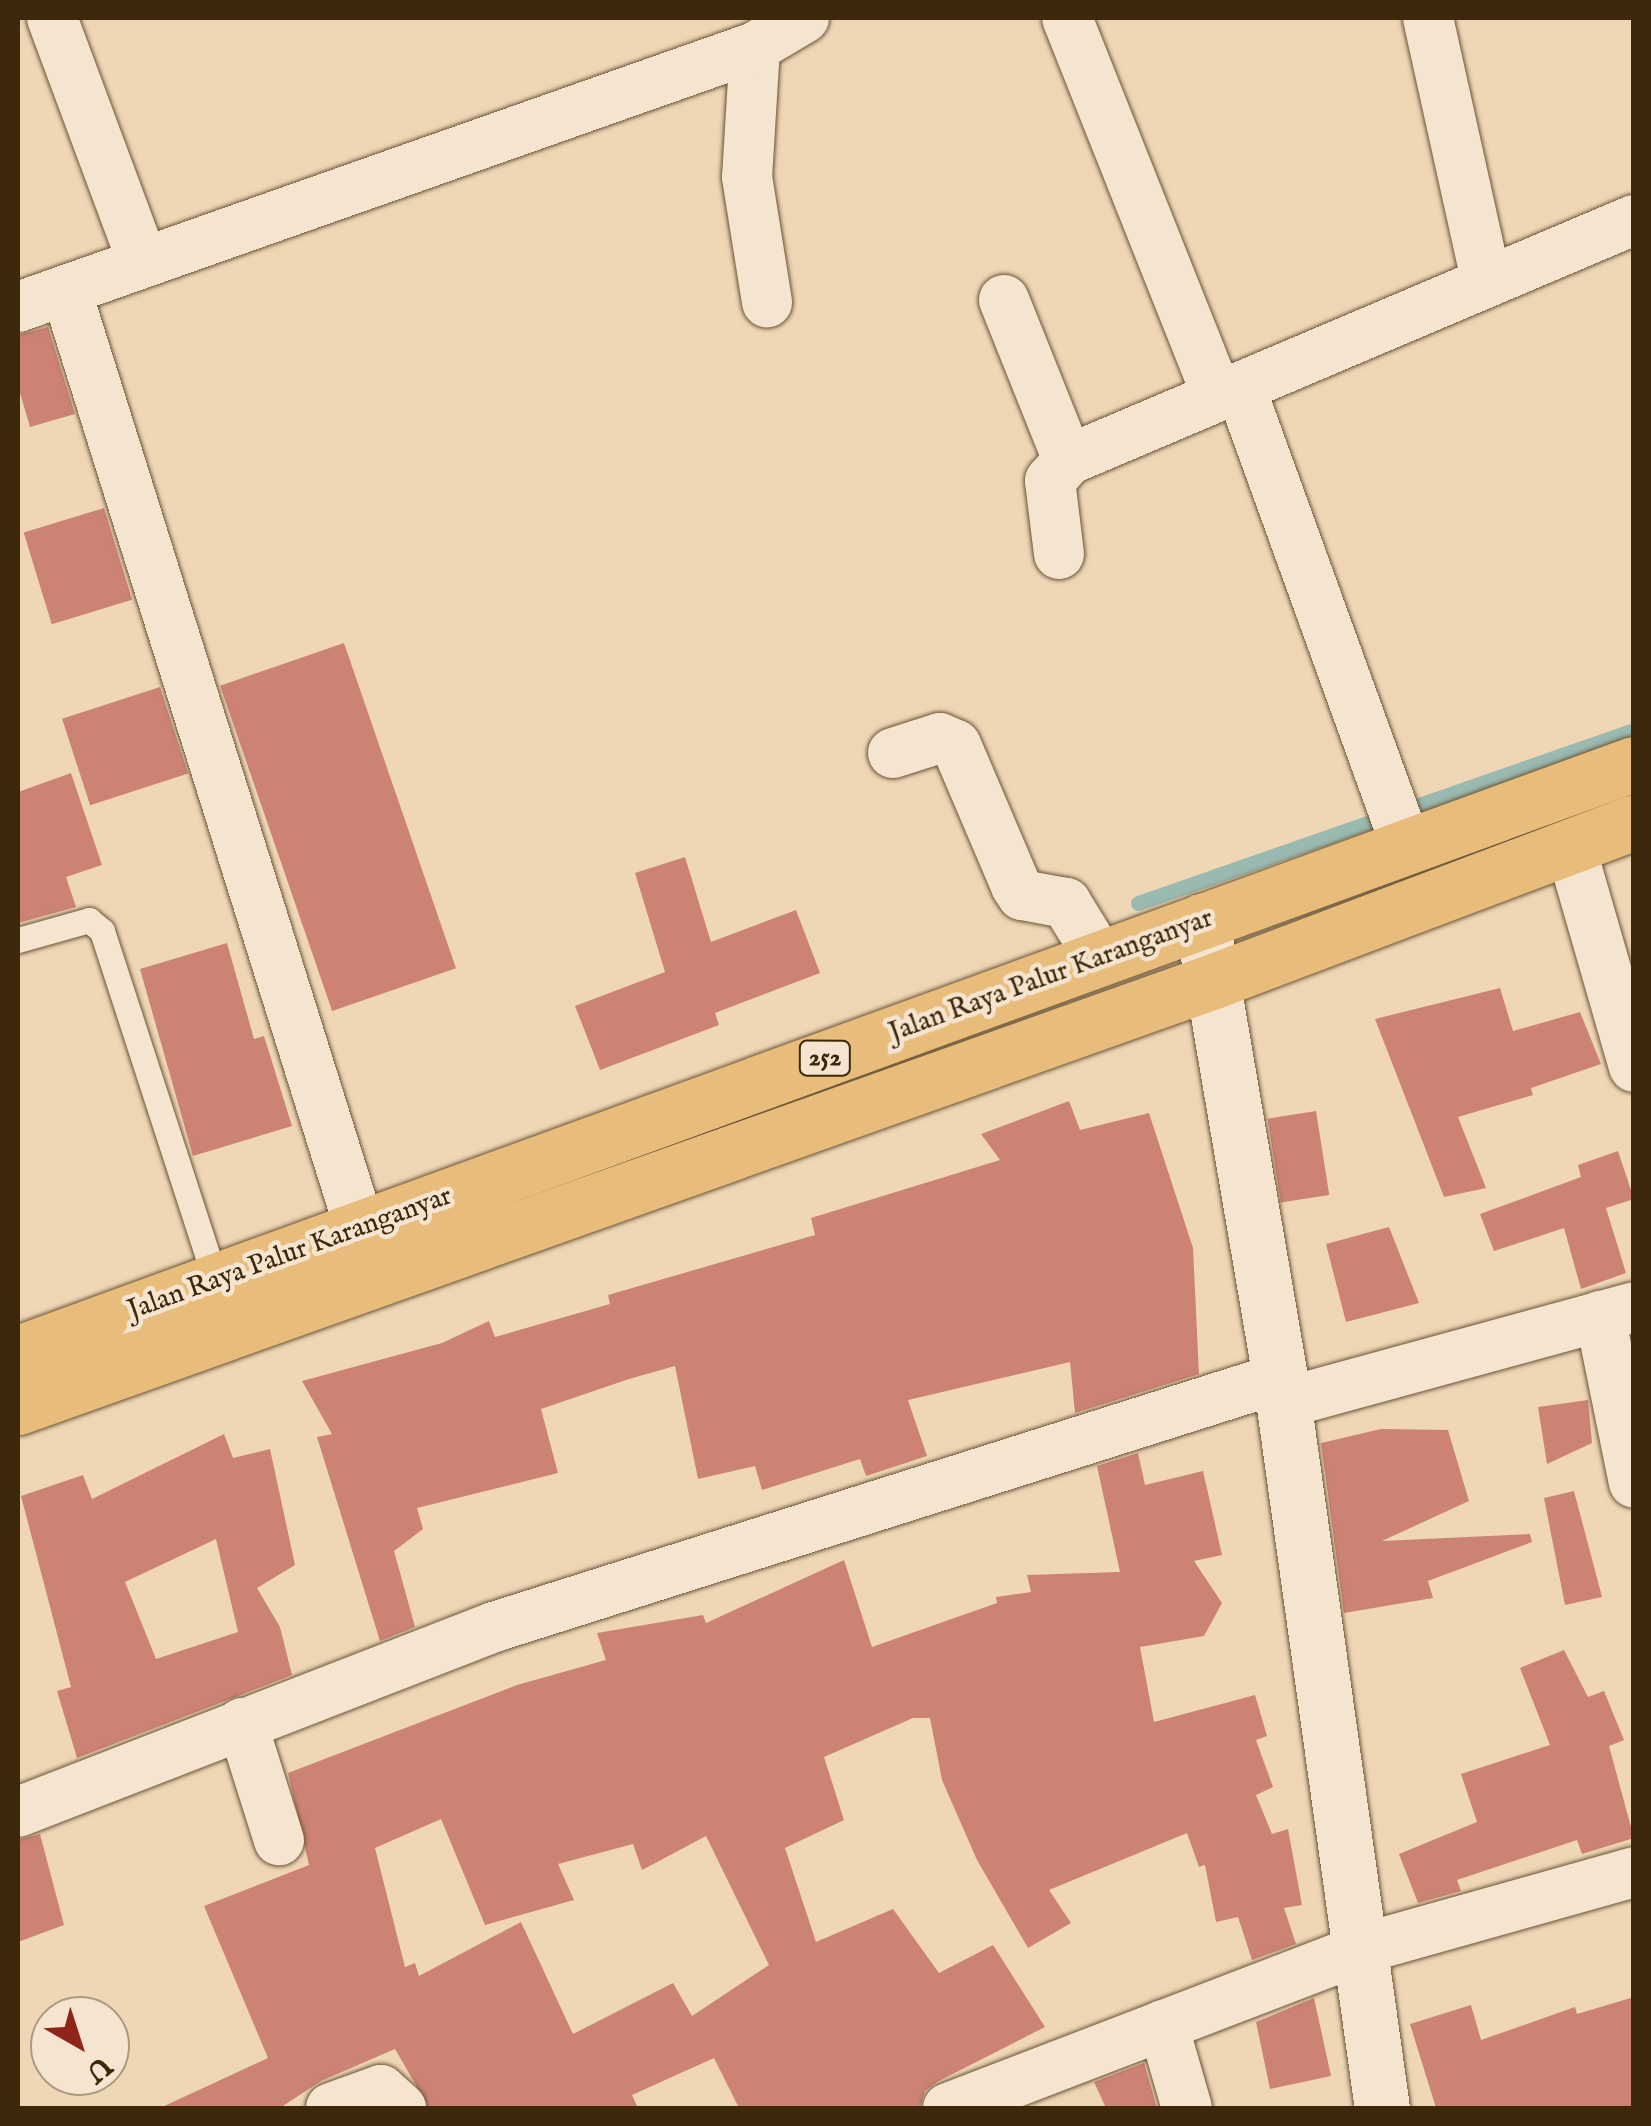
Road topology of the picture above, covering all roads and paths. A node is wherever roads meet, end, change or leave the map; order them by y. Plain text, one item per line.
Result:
1 (52, 18) edge
2 (804, 18) edge
3 (1067, 18) edge
4 (1428, 18) edge
5 (755, 47) junction
6 (1634, 220) edge
7 (143, 263) junction
8 (1486, 279) junction
9 (66, 290) junction
10 (1004, 300) dead end
11 (768, 302) dead end
12 (18, 307) edge
13 (1228, 391) junction
14 (1068, 460) junction
15 (1059, 554) dead end
16 (892, 753) dead end
17 (1634, 764) edge
18 (1397, 821) junction
19 (1634, 822) edge
20 (1570, 845) junction
21 (1202, 921) junction
22 (18, 940) edge
23 (1100, 958) junction
24 (1211, 982) junction
25 (1634, 1067) edge
26 (355, 1214) junction
27 (212, 1265) junction
28 (1617, 1312) edge
29 (18, 1353) edge
30 (1282, 1390) junction
31 (18, 1407) edge
32 (1634, 1483) edge
33 (242, 1723) junction
34 (18, 1812) edge
35 (279, 1840) dead end
36 (1634, 1872) edge
37 (1364, 1948) junction
38 (1164, 2025) junction
39 (332, 2108) edge
40 (401, 2108) edge
41 (948, 2108) edge
42 (1187, 2108) edge
43 (1382, 2108) edge

1 - 7 street
2 - 5 street
3 - 13 street
4 - 8 street
5 - 7 street
5 - 11 street
6 - 8 street
7 - 9 street
8 - 13 street
9 - 12 street
9 - 26 street
10 - 14 street
13 - 14 street
13 - 18 street
14 - 15 street
16 - 23 street
17 - 18 main road, Jalan Raya Palur Karanganyar / 252
18 - 21 main road, Jalan Raya Palur Karanganyar / 252
19 - 20 main road, Jalan Raya Palur Karanganyar / 252
20 - 24 main road, Jalan Raya Palur Karanganyar / 252
20 - 25 street
21 - 23 main road, Jalan Raya Palur Karanganyar / 252
21 - 24 main road
22 - 27 lane
23 - 26 main road, Jalan Raya Palur Karanganyar / 252
24 - 26 main road, Jalan Raya Palur Karanganyar / 252
24 - 30 main road
26 - 27 main road, Jalan Raya Palur Karanganyar / 252
26 - 31 main road, Jalan Raya Palur Karanganyar / 252
27 - 29 main road, Jalan Raya Palur Karanganyar / 252
28 - 30 street
28 - 32 street
30 - 33 street
30 - 37 main road
33 - 34 street
33 - 35 street
36 - 37 street
37 - 38 street
37 - 43 main road
38 - 41 street
38 - 42 street
39 - 40 street

